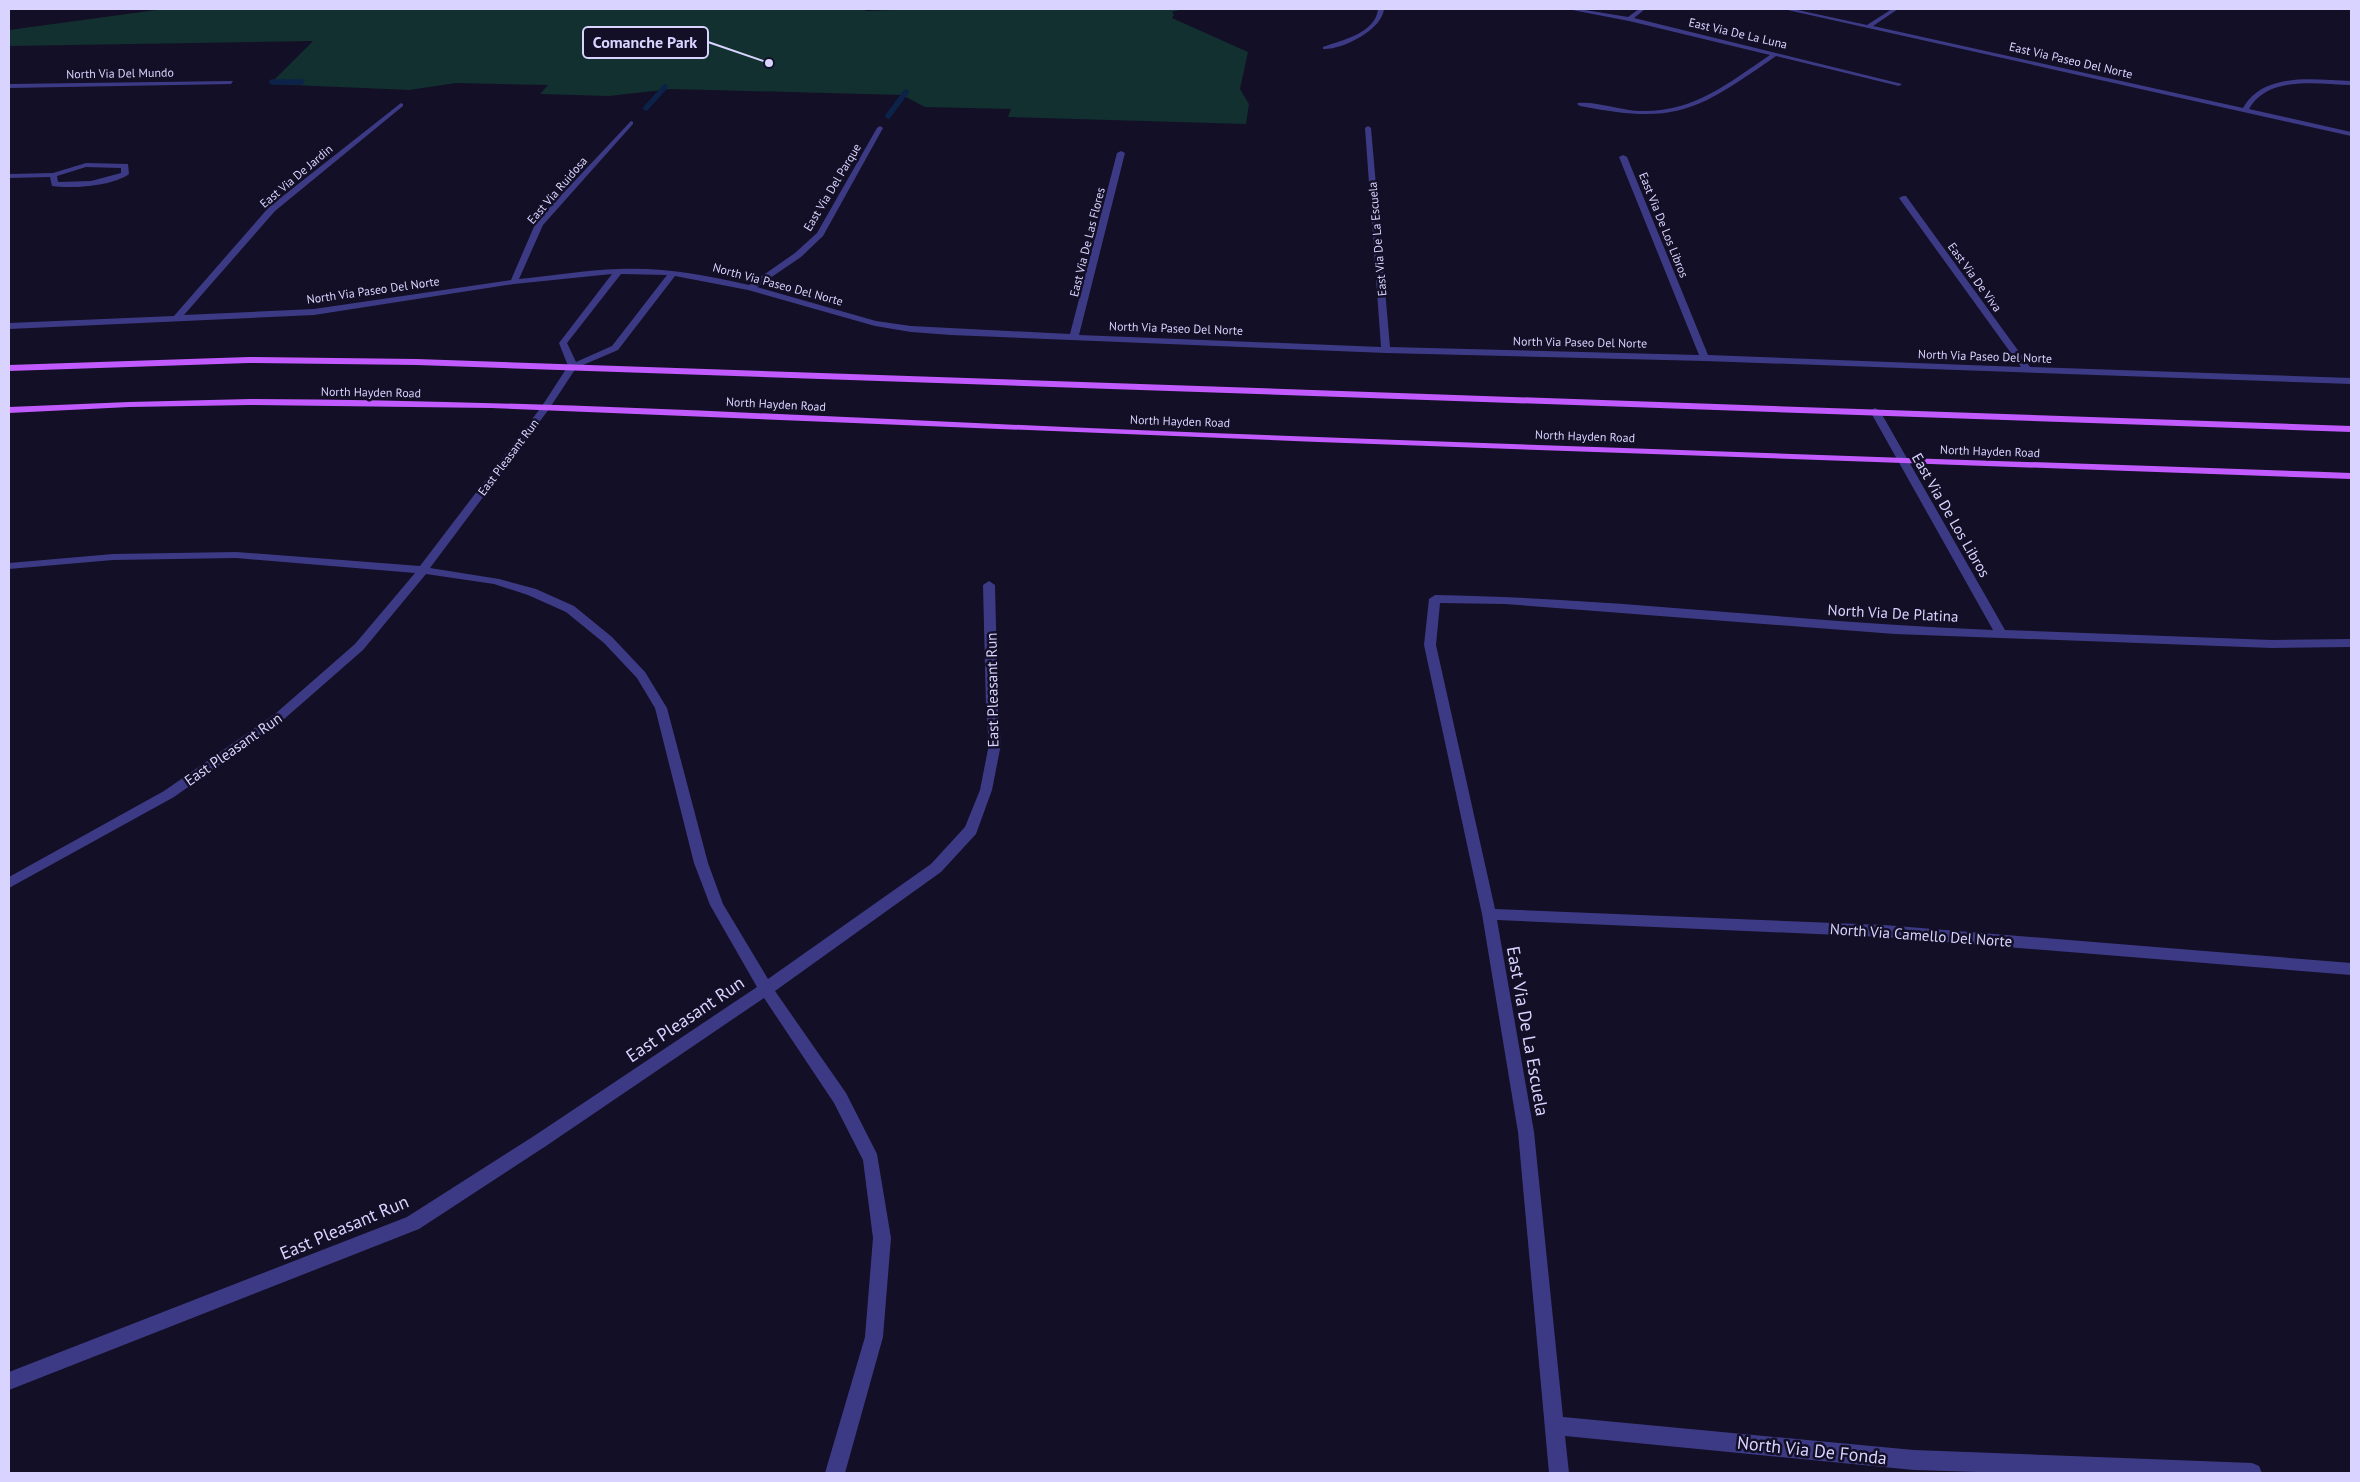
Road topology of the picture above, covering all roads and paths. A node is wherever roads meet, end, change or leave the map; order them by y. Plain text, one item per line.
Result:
1 (1381, 9) edge
2 (1570, 9) edge
3 (1612, 9) edge
4 (1642, 9) edge
5 (1786, 9) edge
6 (1895, 9) edge
7 (1605, 14) junction
8 (1629, 19) junction
9 (1868, 27) junction
10 (1325, 48) dead end
11 (1776, 54) junction
12 (231, 82) dead end
13 (2351, 83) edge
14 (1899, 84) dead end
15 (9, 86) edge
16 (1580, 104) dead end
17 (401, 105) dead end
18 (2245, 110) junction
19 (631, 123) dead end
20 (880, 128) dead end
21 (1368, 128) dead end
22 (2351, 134) edge
23 (1121, 153) dead end
24 (1622, 157) dead end
25 (53, 175) junction
26 (9, 176) edge
27 (1902, 198) dead end
28 (619, 271) junction
29 (673, 273) junction
30 (514, 282) junction
31 (750, 288) junction
32 (176, 319) junction
33 (9, 326) edge
34 (1074, 336) junction
35 (1386, 350) junction
36 (1705, 358) junction
37 (572, 366) junction
38 (9, 368) edge
39 (2028, 370) junction
40 (2351, 381) edge
41 (546, 407) junction
42 (9, 410) edge
43 (1875, 411) junction
44 (2351, 429) edge
45 (1903, 460) junction
46 (2351, 476) edge
47 (9, 566) edge
48 (423, 570) junction
49 (989, 585) dead end
50 (1435, 599) joint
51 (2001, 634) junction
52 (2351, 644) edge
53 (9, 884) edge
54 (1489, 914) junction
55 (2351, 968) edge
56 (766, 989) junction
57 (9, 1381) edge
58 (1553, 1425) junction
59 (835, 1473) edge
60 (1559, 1473) edge
61 (2252, 1473) edge

1 - 10 street
2 - 7 street, East Via De La Luna
3 - 7 street
4 - 8 street
5 - 9 street, East Via Paseo Del Norte
6 - 9 street
7 - 8 street, East Via De La Luna
8 - 11 street, East Via De La Luna
9 - 18 street, East Via Paseo Del Norte
11 - 14 street, East Via De La Luna
11 - 16 street
12 - 15 street, North Via Del Mundo
13 - 18 street
17 - 32 street, East Via De Jardin
18 - 22 street, East Via Paseo Del Norte
19 - 30 street, East Via Ruidosa
20 - 31 street, East Via Del Parque
21 - 35 street, East Via De La Escuela
23 - 34 street, East Via De Las Flores
24 - 36 street, East Via De Los Libros
25 - 25 street
25 - 26 street
27 - 39 street, East Via De Viva
28 - 29 street, North Via Paseo Del Norte
28 - 30 street, North Via Paseo Del Norte
28 - 37 street
29 - 31 street, North Via Paseo Del Norte
29 - 37 street
30 - 32 street, North Via Paseo Del Norte
31 - 34 street, North Via Paseo Del Norte
32 - 33 street, North Via Paseo Del Norte
34 - 35 street, North Via Paseo Del Norte
35 - 36 street, North Via Paseo Del Norte
36 - 39 street, North Via Paseo Del Norte
37 - 38 main road, North Hayden Road
37 - 41 street, East Pleasant Run
37 - 43 main road, North Hayden Road
39 - 40 street, North Via Paseo Del Norte
41 - 42 main road, North Hayden Road
41 - 45 main road, North Hayden Road
41 - 48 street, East Pleasant Run
43 - 44 main road, North Hayden Road
43 - 45 street, East Via De Los Libros
45 - 46 main road, North Hayden Road
45 - 51 street, East Via De Los Libros
47 - 48 street, East Pleasant Run
48 - 53 street, East Pleasant Run
48 - 56 street, East Pleasant Run
49 - 56 street, East Pleasant Run
50 - 51 street, North Via De Platina
50 - 54 street, East Via De La Escuela
51 - 52 street, North Via De Platina
54 - 55 street, North Via Camello Del Norte
54 - 58 street, East Via De La Escuela
56 - 57 street, East Pleasant Run
56 - 59 street, East Pleasant Run
58 - 60 street, East Via De La Escuela
58 - 61 street, North Via De Fonda

